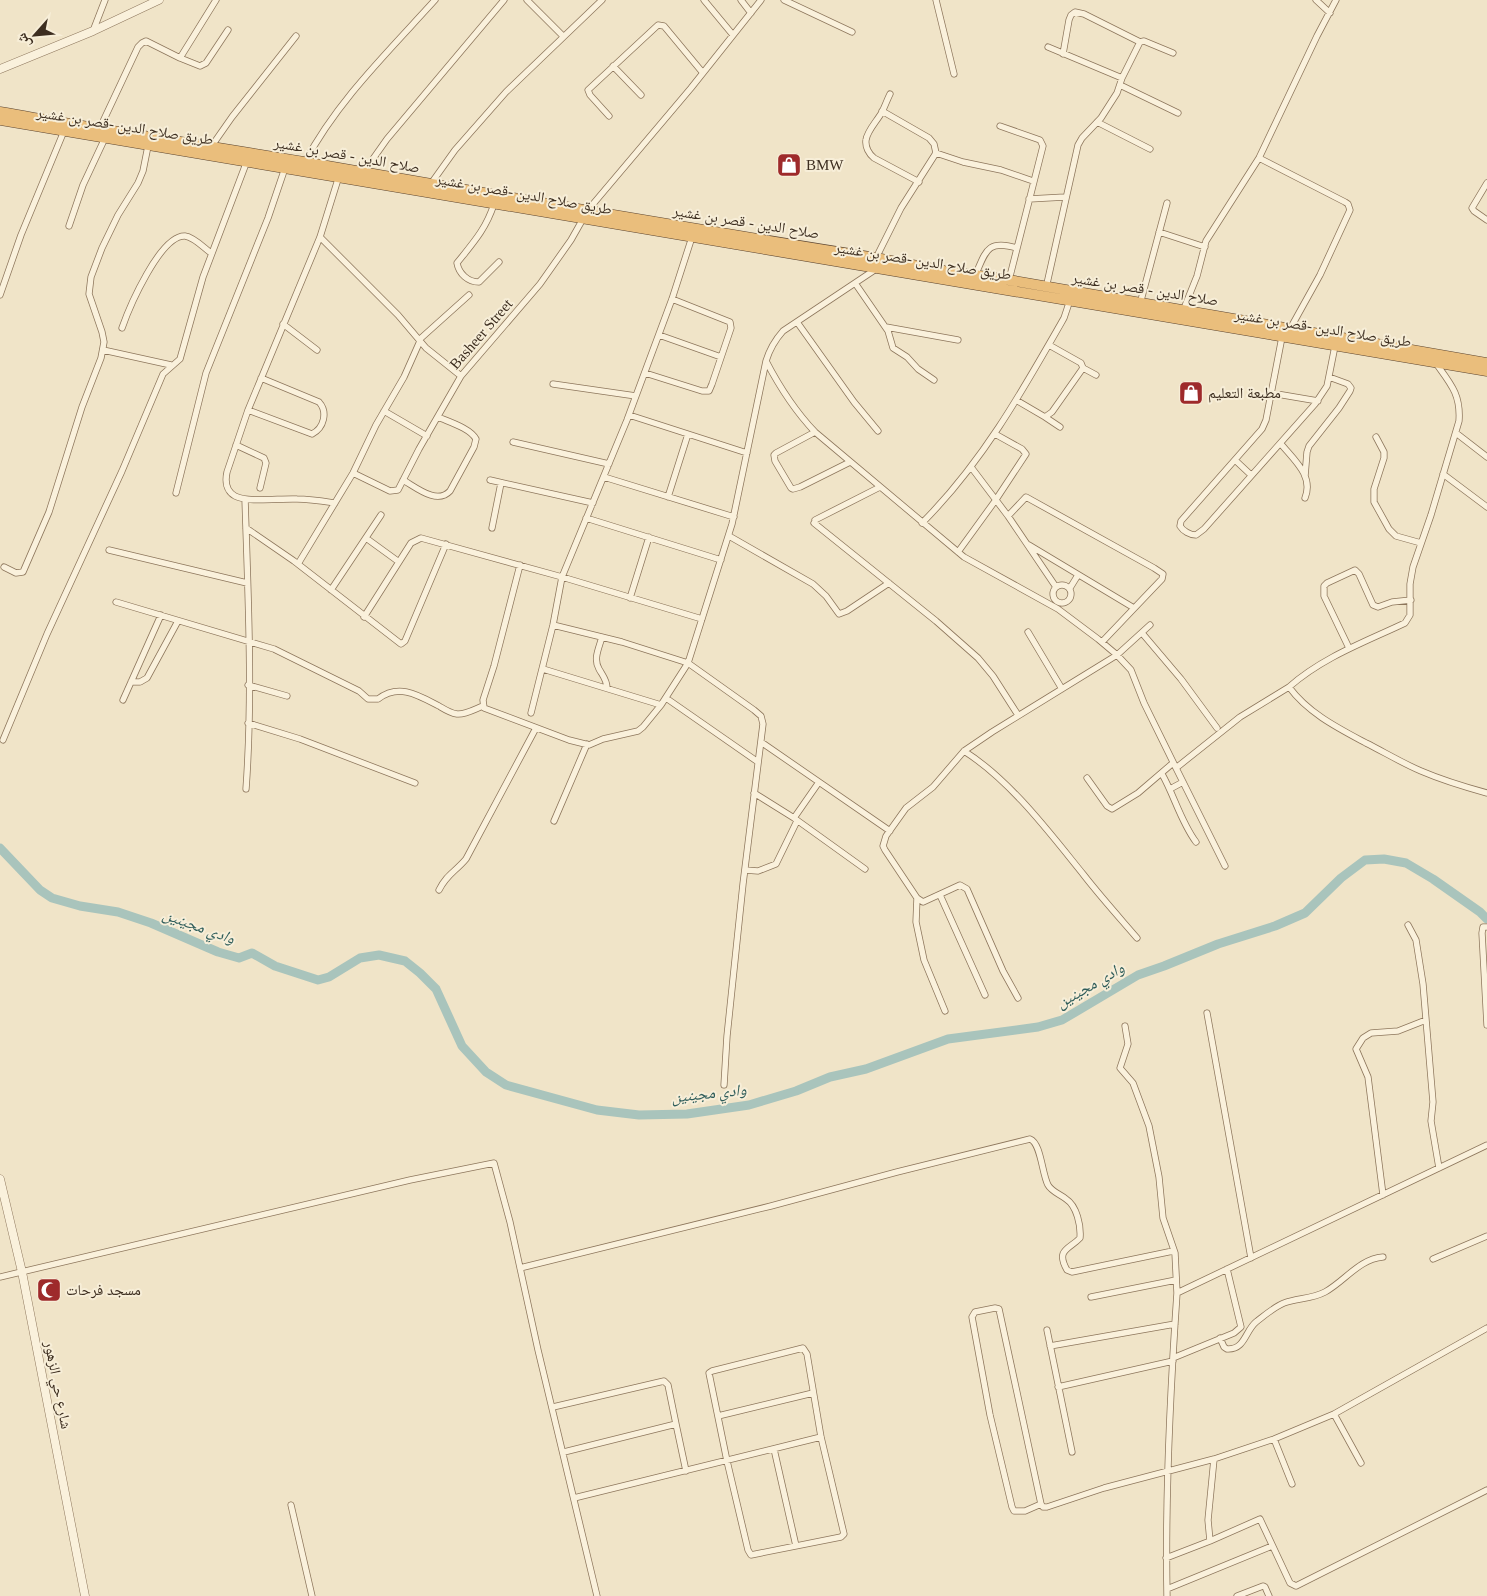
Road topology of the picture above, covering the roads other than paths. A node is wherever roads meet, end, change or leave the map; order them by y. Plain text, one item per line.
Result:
1 (105, 0) edge
2 (159, 0) edge
3 (216, 0) edge
4 (435, 0) edge
5 (504, 0) edge
6 (527, 0) edge
7 (602, 0) edge
8 (704, 0) edge
9 (741, 0) edge
10 (761, 0) edge
11 (784, 0) edge
12 (936, 0) edge
13 (1316, 0) edge
14 (1336, 0) edge
15 (751, 13) junction
16 (1330, 13) junction
17 (228, 30) dead end
18 (93, 31) junction
19 (852, 32) dead end
20 (733, 35) junction
21 (296, 36) dead end
22 (563, 36) junction
23 (1140, 42) junction
24 (1048, 47) dead end
25 (1173, 53) dead end
26 (1064, 54) junction
27 (180, 58) junction
28 (613, 66) junction
29 (0, 69) edge
30 (703, 72) junction
31 (954, 74) dead end
32 (1122, 78) junction
33 (1120, 85) junction
34 (890, 94) dead end
35 (641, 95) dead end
36 (882, 111) junction
37 (0, 112) edge
38 (1178, 113) dead end
39 (609, 116) dead end
40 (0, 120) edge
41 (1097, 122) junction
42 (1000, 126) dead end
43 (64, 131) junction
44 (102, 134) junction
45 (148, 146) junction
46 (211, 148) junction
47 (1150, 149) dead end
48 (936, 153) junction
49 (1259, 158) junction
50 (247, 161) junction
51 (305, 162) junction
52 (285, 168) junction
53 (339, 173) junction
54 (362, 173) junction
55 (1033, 181) junction
56 (918, 182) junction
57 (1487, 183) edge
58 (430, 185) junction
59 (1065, 197) junction
60 (1029, 199) junction
61 (1167, 203) dead end
62 (494, 204) junction
63 (588, 210) junction
64 (582, 220) junction
65 (1487, 220) edge
66 (69, 226) dead end
67 (1160, 232) junction
68 (320, 237) junction
69 (692, 237) junction
70 (1205, 247) junction
71 (1017, 248) junction
72 (211, 253) junction
73 (499, 262) dead end
74 (876, 264) junction
75 (901, 268) junction
76 (975, 276) junction
77 (1009, 280) junction
78 (855, 283) junction
79 (1046, 288) junction
80 (0, 295) edge
81 (469, 295) dead end
82 (672, 299) junction
83 (1070, 300) junction
84 (1140, 304) junction
85 (1183, 310) junction
86 (797, 322) junction
87 (283, 324) junction
88 (886, 327) junction
89 (122, 328) dead end
90 (1290, 329) junction
91 (659, 334) junction
92 (1282, 337) junction
93 (420, 340) junction
94 (958, 340) dead end
95 (1049, 345) junction
96 (1335, 346) junction
97 (102, 350) junction
98 (317, 350) dead end
99 (721, 357) junction
100 (766, 360) junction
101 (1435, 362) junction
102 (1487, 363) edge
103 (171, 365) junction
104 (1083, 368) junction
105 (1487, 371) edge
106 (645, 373) junction
107 (461, 376) junction
108 (1096, 376) dead end
109 (1329, 377) junction
110 (261, 378) junction
111 (934, 380) dead end
112 (553, 384) dead end
113 (1271, 393) junction
114 (636, 396) junction
115 (1016, 400) junction
116 (1318, 401) junction
117 (248, 410) junction
118 (384, 411) junction
119 (629, 415) junction
120 (438, 417) junction
121 (1045, 417) junction
122 (1060, 427) dead end
123 (878, 431) dead end
124 (816, 432) junction
125 (1456, 433) junction
126 (688, 434) junction
127 (995, 434) junction
128 (426, 436) junction
129 (1376, 437) dead end
130 (513, 442) dead end
131 (1281, 444) junction
132 (236, 445) junction
133 (747, 453) junction
134 (1487, 457) edge
135 (1235, 460) junction
136 (850, 462) junction
137 (609, 464) junction
138 (971, 467) junction
139 (352, 473) junction
140 (1443, 474) junction
141 (1251, 475) junction
142 (1305, 476) junction
143 (604, 477) junction
144 (403, 480) junction
145 (490, 480) dead end
146 (501, 483) junction
147 (880, 487) junction
148 (260, 488) dead end
149 (176, 493) dead end
150 (668, 497) junction
151 (1305, 498) dead end
152 (244, 499) junction
153 (996, 500) junction
154 (335, 502) junction
155 (593, 503) junction
156 (1487, 507) edge
157 (381, 514) dead end
158 (1008, 516) junction
159 (734, 517) junction
160 (586, 518) junction
161 (922, 523) junction
162 (246, 528) junction
163 (492, 528) dead end
164 (728, 536) junction
165 (366, 538) junction
166 (649, 538) junction
167 (1025, 543) junction
168 (1421, 543) junction
169 (446, 544) junction
170 (109, 550) dead end
171 (958, 552) junction
172 (721, 560) junction
173 (399, 562) junction
174 (298, 564) junction
175 (520, 565) junction
176 (4, 567) dead end
177 (1078, 575) junction
178 (562, 577) junction
179 (247, 583) junction
180 (889, 583) junction
181 (1056, 587) junction
182 (1070, 588) junction
183 (331, 590) junction
184 (630, 598) junction
185 (1411, 600) junction
186 (116, 602) dead end
187 (1059, 606) junction
188 (1134, 608) junction
189 (161, 615) junction
190 (364, 617) junction
191 (702, 620) junction
192 (178, 621) junction
193 (553, 625) junction
194 (1150, 625) dead end
195 (1028, 632) dead end
196 (1142, 633) junction
197 (602, 637) junction
198 (248, 642) junction
199 (1102, 642) junction
200 (1349, 648) junction
201 (1117, 655) junction
202 (688, 663) junction
203 (543, 668) junction
204 (131, 682) junction
205 (248, 685) junction
206 (1289, 687) junction
207 (607, 688) junction
208 (1062, 689) junction
209 (286, 696) dead end
210 (666, 698) junction
211 (123, 700) dead end
212 (661, 705) junction
213 (483, 706) junction
214 (531, 713) dead end
215 (1018, 716) junction
216 (248, 724) junction
217 (536, 728) junction
218 (1217, 728) dead end
219 (3, 740) dead end
220 (761, 742) junction
221 (587, 744) junction
222 (964, 751) junction
223 (758, 762) junction
224 (1175, 766) junction
225 (1162, 774) junction
226 (1087, 778) dead end
227 (819, 782) junction
228 (1183, 782) junction
229 (414, 783) dead end
230 (246, 789) dead end
231 (1170, 789) junction
232 (754, 793) junction
233 (1487, 793) edge
234 (795, 820) junction
235 (554, 821) dead end
236 (890, 831) junction
237 (1196, 842) dead end
238 (1225, 866) dead end
239 (865, 869) dead end
240 (745, 870) junction
241 (439, 890) dead end
242 (940, 895) junction
243 (917, 898) junction
244 (1408, 925) dead end
245 (1487, 927) edge
246 (1137, 938) dead end
247 (985, 995) dead end
248 (1018, 998) dead end
249 (945, 1011) dead end
250 (1207, 1013) dead end
251 (1426, 1020) junction
252 (1487, 1024) edge
253 (1125, 1026) dead end
254 (724, 1085) dead end
255 (1487, 1145) edge
256 (1439, 1168) junction
257 (0, 1179) edge
258 (1383, 1196) junction
259 (1487, 1236) edge
260 (1175, 1253) junction
261 (1383, 1257) dead end
262 (1250, 1258) junction
263 (1433, 1259) dead end
264 (520, 1268) junction
265 (1227, 1270) junction
266 (22, 1272) junction
267 (0, 1277) edge
268 (1176, 1280) junction
269 (1177, 1293) junction
270 (1091, 1297) dead end
271 (1175, 1324) junction
272 (1487, 1328) edge
273 (1047, 1330) dead end
274 (1220, 1338) junction
275 (1050, 1346) junction
276 (1173, 1360) junction
277 (1058, 1386) junction
278 (813, 1393) junction
279 (553, 1407) junction
280 (1334, 1414) junction
281 (718, 1416) junction
282 (676, 1424) junction
283 (821, 1437) junction
284 (1274, 1439) junction
285 (774, 1449) junction
286 (564, 1452) junction
287 (1072, 1452) dead end
288 (1214, 1459) junction
289 (727, 1461) junction
290 (1361, 1462) dead end
291 (686, 1471) junction
292 (1169, 1472) junction
293 (1292, 1484) dead end
294 (1487, 1490) edge
295 (574, 1498) junction
296 (1041, 1504) junction
297 (291, 1505) dead end
298 (1210, 1541) junction
299 (796, 1546) junction
300 (1272, 1546) junction
301 (1166, 1558) junction
302 (1167, 1593) edge
303 (86, 1596) edge
304 (312, 1596) edge
305 (598, 1596) edge
306 (1237, 1596) edge
307 (1269, 1596) edge

1 - 18 street
2 - 18 street
3 - 27 street
4 - 51 street
5 - 54 street
6 - 22 street
7 - 22 street
8 - 20 street
9 - 15 street
10 - 15 street, Basheer Street
11 - 19 street
12 - 31 street
13 - 16 street
14 - 16 street
15 - 20 street, Basheer Street
16 - 49 street
17 - 27 street
18 - 29 street
20 - 30 street, Basheer Street
21 - 46 street
22 - 58 street
23 - 25 street
23 - 26 street
23 - 32 street
24 - 26 street
26 - 32 street
27 - 44 street
28 - 30 street
28 - 35 street
28 - 39 street
30 - 63 street, Basheer Street
32 - 33 street
33 - 38 street
33 - 41 street
34 - 36 street
36 - 48 street
36 - 56 street
37 - 44 highway, صلاح الدين - قصر بن غشير
40 - 43 highway, طريق صلاح الدين -قصر بن غشير
41 - 47 street
41 - 59 street
42 - 55 street
43 - 44 highway, طريق صلاح الدين -قصر بن غشير
43 - 80 street
44 - 45 highway, طريق صلاح الدين -قصر بن غشير
44 - 46 highway, صلاح الدين - قصر بن غشير
44 - 66 street
45 - 50 highway, طريق صلاح الدين -قصر بن غشير
45 - 97 street
46 - 51 highway, صلاح الدين - قصر بن غشير
48 - 55 street
48 - 56 street
49 - 70 street
49 - 90 street
50 - 52 highway, طريق صلاح الدين -قصر بن غشير
50 - 72 street
51 - 53 highway, صلاح الدين - قصر بن غشير
52 - 53 highway, طريق صلاح الدين -قصر بن غشير
52 - 149 street
53 - 54 highway, صلاح الدين - قصر بن غشير
53 - 62 highway, طريق صلاح الدين -قصر بن غشير
53 - 68 street
54 - 58 highway, صلاح الدين - قصر بن غشير
55 - 60 street
56 - 74 street
57 - 65 street
58 - 63 highway, صلاح الدين - قصر بن غشير
59 - 60 street
59 - 79 street
60 - 71 street
61 - 67 street
62 - 64 highway, طريق صلاح الدين -قصر بن غشير
62 - 73 street
63 - 64 street, Basheer Street
63 - 74 highway, صلاح الدين - قصر بن غشير
64 - 69 highway, طريق صلاح الدين -قصر بن غشير
64 - 107 street, Basheer Street
67 - 70 street
67 - 84 street
68 - 87 street
68 - 93 street
69 - 74 highway, طريق صلاح الدين -قصر بن غشير
69 - 82 street
70 - 85 street
71 - 76 street
71 - 77 street
72 - 89 street
72 - 103 street
74 - 75 highway, صلاح الدين - قصر بن غشير
74 - 78 street
75 - 76 highway, صلاح الدين - قصر بن غشير
75 - 83 highway, طريق صلاح الدين -قصر بن غشير
76 - 77 highway, صلاح الدين - قصر بن غشير
77 - 79 highway, صلاح الدين - قصر بن غشير
78 - 86 street
78 - 88 street
79 - 84 highway, صلاح الدين - قصر بن غشير
81 - 93 street
82 - 91 street
82 - 99 street
83 - 92 highway, طريق صلاح الدين -قصر بن غشير
83 - 95 street
84 - 85 highway, صلاح الدين - قصر بن غشير
85 - 90 highway, صلاح الدين - قصر بن غشير
86 - 100 street
86 - 123 street
87 - 98 street
87 - 110 street
88 - 94 street
88 - 111 street
90 - 102 highway, صلاح الدين - قصر بن غشير
91 - 99 street
91 - 106 street
92 - 96 highway, طريق صلاح الدين -قصر بن غشير
92 - 113 street
93 - 107 street
93 - 118 street
95 - 104 street
95 - 115 street
96 - 101 highway, طريق صلاح الدين -قصر بن غشير
96 - 109 street
97 - 103 street
97 - 176 street
99 - 106 street
100 - 124 street
100 - 133 street
101 - 105 highway, طريق صلاح الدين -قصر بن غشير
101 - 125 street
103 - 219 street
104 - 108 street
104 - 121 street
106 - 114 street
107 - 120 street, Basheer Street
109 - 116 street
109 - 142 street
110 - 117 street
110 - 117 street
112 - 114 street
113 - 116 street
113 - 135 street
114 - 119 street
115 - 121 street
115 - 127 street
116 - 131 street
117 - 132 street
118 - 128 street
118 - 139 street
119 - 126 street
119 - 137 street
120 - 128 street, Basheer Street
120 - 144 street
121 - 122 street
124 - 136 street
124 - 136 street
125 - 134 street
125 - 140 street
126 - 133 street
126 - 150 street
127 - 138 street
127 - 153 street
128 - 144 street, Basheer Street
129 - 168 street
130 - 137 street
131 - 141 street
131 - 142 street
132 - 148 street
132 - 152 street
133 - 159 street
135 - 141 street
135 - 141 street
136 - 147 street
137 - 143 street
138 - 153 street
138 - 161 street
139 - 144 street
139 - 154 street
140 - 156 street
140 - 168 street
142 - 151 street
143 - 150 street
143 - 155 street
145 - 146 street
146 - 155 street
146 - 163 street
147 - 161 street
147 - 180 street
150 - 159 street
152 - 154 street
152 - 162 street
153 - 158 street
153 - 171 street
154 - 174 street
155 - 160 street
157 - 165 street
158 - 167 street
158 - 188 street
159 - 164 street
160 - 166 street
160 - 178 street
161 - 171 street
162 - 174 street
162 - 179 street
164 - 172 street
164 - 180 street
165 - 173 street
165 - 183 street
166 - 172 street
166 - 184 street
167 - 177 street
167 - 181 street
168 - 185 street
169 - 173 street
169 - 175 street
169 - 190 street
170 - 179 street
171 - 187 street
172 - 191 street
173 - 190 street
174 - 183 street
175 - 178 street
175 - 213 street
177 - 182 street
177 - 188 street
178 - 184 street
178 - 193 street
179 - 198 street
180 - 215 street
181 - 182 street
181 - 187 street
182 - 187 street
183 - 190 street
184 - 191 street
185 - 200 street
185 - 200 street
186 - 189 street
187 - 199 street
188 - 199 street
189 - 192 street
189 - 204 street
191 - 202 street
192 - 198 street
192 - 204 street
193 - 197 street
193 - 203 street
194 - 196 street
195 - 208 street
196 - 201 street
196 - 218 street
197 - 202 street
197 - 207 street
198 - 205 street
198 - 213 street
199 - 201 street
200 - 206 street
201 - 208 street
201 - 224 street
202 - 210 street
202 - 220 street
203 - 207 street
203 - 214 street
204 - 211 street
205 - 209 street
205 - 216 street
206 - 224 street
206 - 233 street
207 - 212 street
208 - 215 street
210 - 212 street
210 - 223 street
212 - 221 street
213 - 217 street
215 - 222 street
216 - 229 street
216 - 230 street
217 - 221 street
217 - 241 street
220 - 223 street
220 - 227 street
221 - 235 street
222 - 236 street
222 - 246 street
223 - 232 street
224 - 225 street
224 - 228 street
225 - 226 street
225 - 231 street
227 - 234 street
227 - 236 street
228 - 231 street
228 - 238 street
231 - 237 street
232 - 234 street
232 - 240 street
234 - 239 street
234 - 240 street
236 - 243 street
240 - 254 street
242 - 243 street
242 - 247 street
242 - 248 street
243 - 249 street
244 - 251 street
245 - 252 street
250 - 262 street
251 - 256 street
251 - 258 street
253 - 260 street
255 - 256 street
256 - 258 street
257 - 266 street, شارع حي الزهور
258 - 262 street
259 - 263 street
260 - 264 street
260 - 268 street
261 - 274 street
262 - 265 street
264 - 266 street
264 - 279 street
265 - 269 street
265 - 274 street
266 - 267 street
266 - 303 street, شارع حي الزهور
268 - 269 street
268 - 270 street
269 - 271 street
271 - 275 street
271 - 276 street
272 - 280 street
273 - 275 street
274 - 276 street
275 - 277 street
276 - 277 street
276 - 292 street
277 - 287 street
278 - 281 street
278 - 281 street
278 - 283 street
279 - 282 street
279 - 286 street
280 - 284 street
280 - 290 street
281 - 289 street
282 - 286 street
282 - 291 street
283 - 285 street
283 - 299 street
284 - 288 street
284 - 293 street
285 - 289 street
285 - 299 street
286 - 295 street
288 - 292 street
288 - 298 street
289 - 291 street
289 - 299 street
291 - 295 street
292 - 296 street
292 - 301 street
294 - 300 street
295 - 305 street
296 - 296 street
297 - 304 street
298 - 300 street
298 - 301 street
300 - 302 street
301 - 302 street
306 - 307 street

